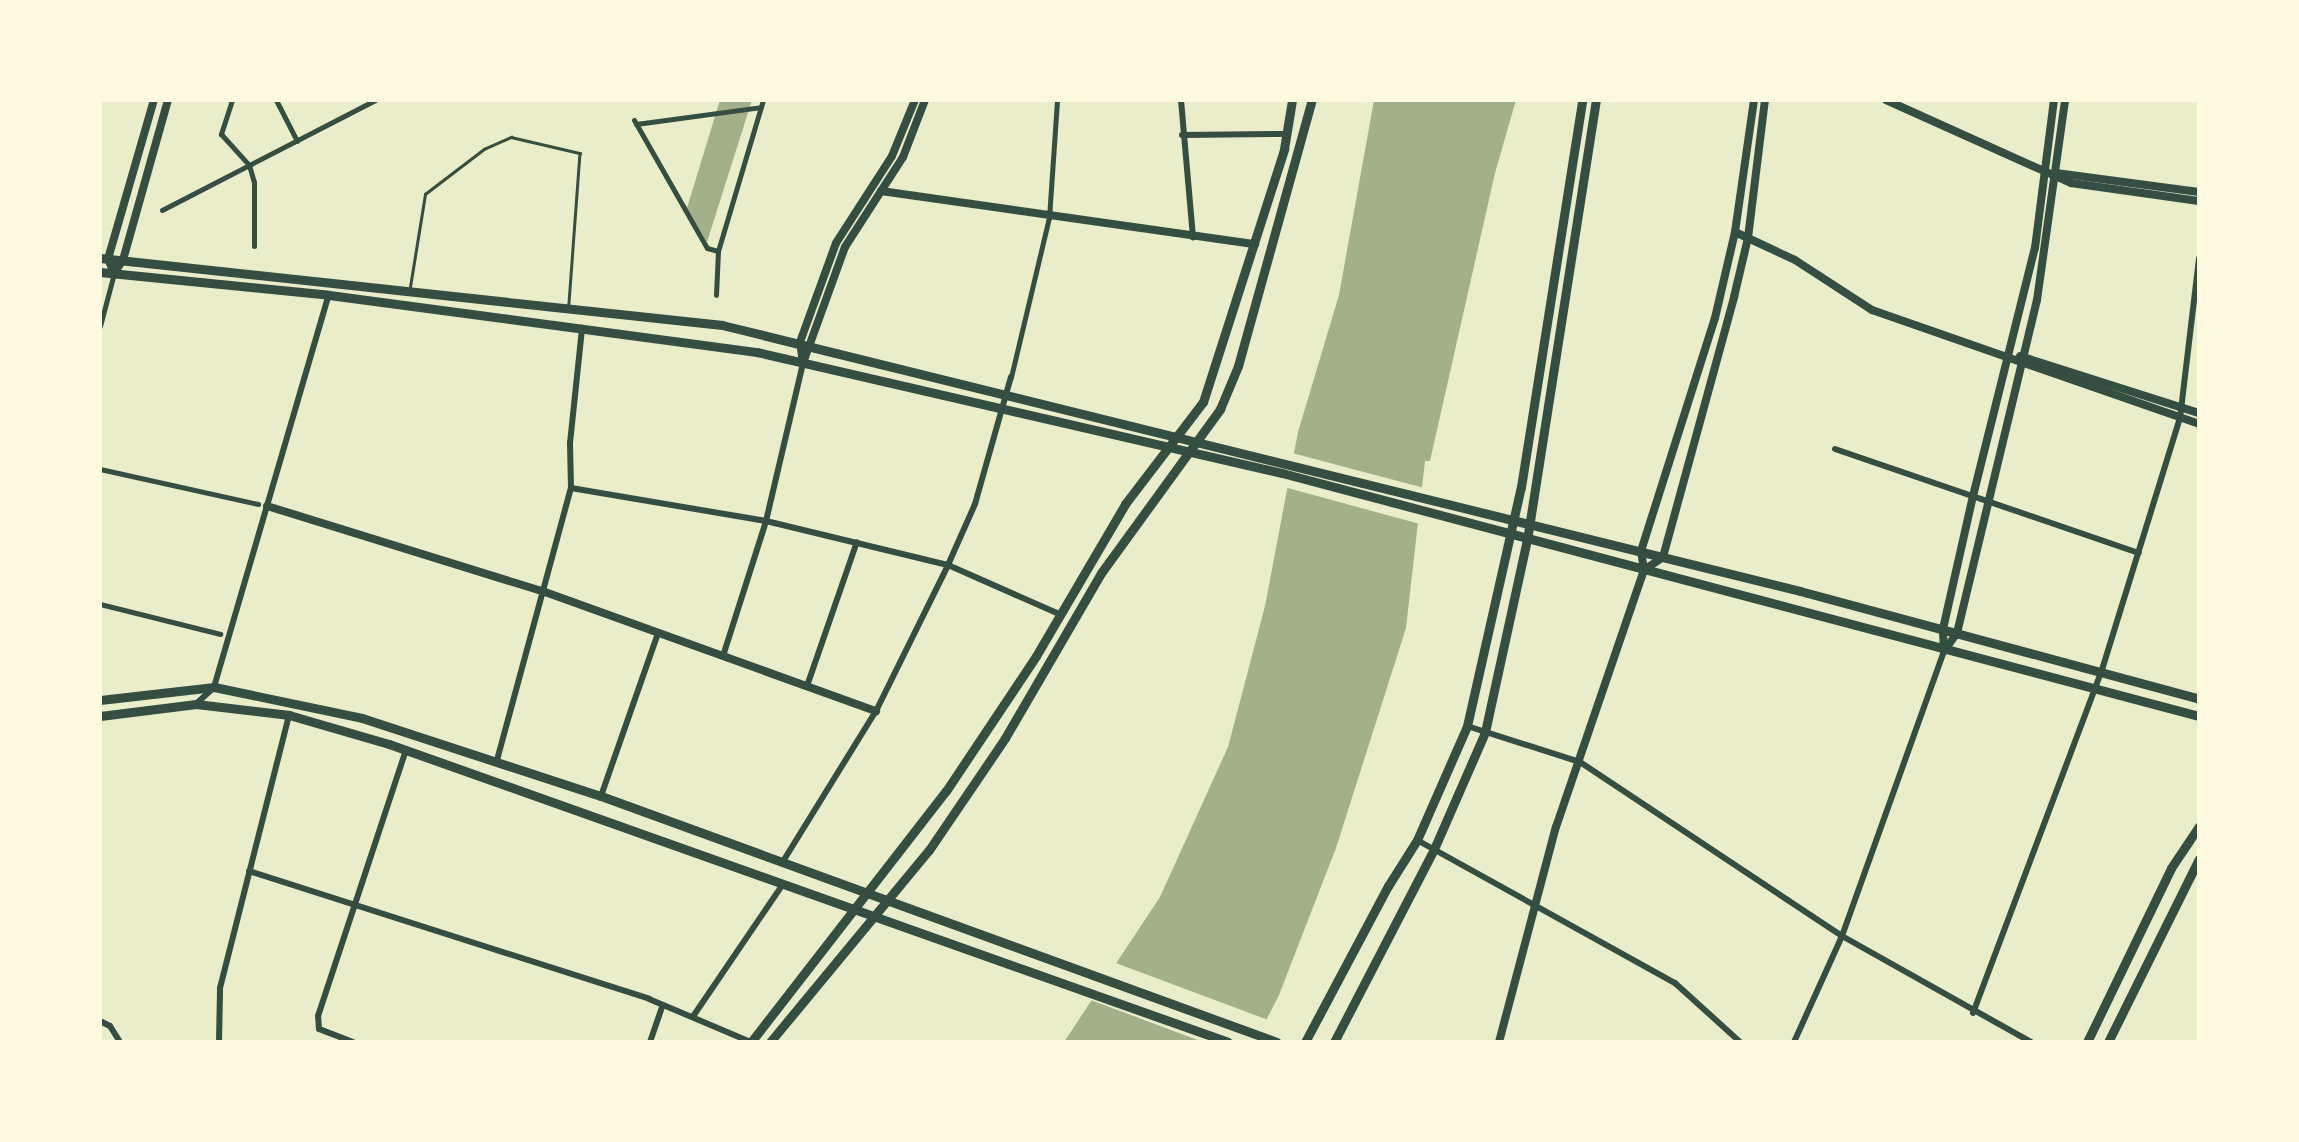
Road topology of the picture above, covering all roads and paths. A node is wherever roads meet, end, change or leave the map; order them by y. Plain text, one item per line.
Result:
1 (232, 100) edge
2 (276, 100) edge
3 (375, 100) edge
4 (914, 100) edge
5 (925, 100) edge
6 (1057, 100) edge
7 (1181, 100) edge
8 (1292, 100) edge
9 (1312, 100) edge
10 (1582, 100) edge
11 (1596, 100) edge
12 (1754, 100) edge
13 (1766, 100) edge
14 (1886, 100) edge
15 (2054, 100) edge
16 (2065, 100) edge
17 (161, 101) edge
18 (762, 103) edge
19 (1288, 134) junction
20 (1182, 135) junction
21 (297, 141) junction
22 (249, 164) junction
23 (2051, 171) junction
24 (881, 191) junction
25 (2199, 192) edge
26 (2199, 202) edge
27 (162, 210) dead end
28 (1049, 218) junction
29 (1735, 232) junction
30 (1193, 237) junction
31 (1748, 238) junction
32 (1255, 244) junction
33 (254, 246) dead end
34 (718, 251) junction
35 (104, 258) edge
36 (2199, 258) edge
37 (124, 260) junction
38 (100, 272) edge
39 (114, 273) junction
40 (409, 289) junction
41 (329, 296) junction
42 (716, 296) dead end
43 (569, 307) junction
44 (100, 326) edge
45 (582, 328) junction
46 (805, 344) junction
47 (2010, 358) junction
48 (2023, 360) junction
49 (803, 362) junction
50 (1012, 377) joint
51 (1007, 396) junction
52 (2182, 408) junction
53 (1004, 411) junction
54 (2199, 413) edge
55 (2180, 418) junction
56 (2199, 424) edge
57 (1179, 436) junction
58 (1198, 440) junction
59 (1169, 447) junction
60 (1835, 448) dead end
61 (1190, 450) junction
62 (100, 469) edge
63 (571, 488) junction
64 (1973, 496) junction
65 (1987, 500) junction
66 (263, 505) junction
67 (1515, 520) junction
68 (766, 522) junction
69 (1530, 524) junction
70 (1512, 536) junction
71 (1527, 540) junction
72 (857, 542) junction
73 (1641, 552) junction
74 (2139, 553) junction
75 (1664, 557) junction
76 (948, 564) junction
77 (1644, 570) junction
78 (546, 592) junction
79 (100, 604) edge
80 (1057, 613) junction
81 (1943, 629) junction
82 (658, 633) junction
83 (1957, 633) junction
84 (220, 634) dead end
85 (1944, 651) junction
86 (723, 656) junction
87 (2101, 673) junction
88 (214, 686) junction
89 (807, 686) junction
90 (2092, 690) junction
91 (100, 700) edge
92 (2199, 700) edge
93 (196, 704) junction
94 (876, 711) junction
95 (289, 715) junction
96 (100, 716) edge
97 (2199, 716) edge
98 (1467, 726) junction
99 (1485, 732) junction
100 (406, 750) junction
101 (497, 760) junction
102 (1580, 762) junction
103 (601, 796) junction
104 (2199, 826) edge
105 (1418, 840) junction
106 (1434, 850) junction
107 (2199, 859) edge
108 (782, 864) junction
109 (250, 871) junction
110 (783, 883) junction
111 (2183, 884) junction
112 (2199, 890) edge
113 (868, 892) junction
114 (889, 898) junction
115 (358, 905) junction
116 (1535, 905) junction
117 (855, 908) junction
118 (874, 915) junction
119 (1842, 936) junction
120 (663, 1004) junction
121 (1973, 1013) junction
122 (694, 1015) junction
123 (100, 1021) edge
124 (120, 1042) edge
125 (219, 1042) edge
126 (352, 1042) edge
127 (650, 1042) edge
128 (751, 1042) edge
129 (770, 1042) edge
130 (1228, 1042) edge
131 (1277, 1042) edge
132 (1305, 1042) edge
133 (1334, 1042) edge
134 (1499, 1042) edge
135 (1740, 1042) edge
136 (1794, 1042) edge
137 (2031, 1042) edge
138 (2087, 1042) edge
139 (2108, 1042) edge

1 - 22 street
2 - 21 street
3 - 21 street
4 - 46 street
5 - 24 street
6 - 28 street
7 - 20 street
8 - 19 main road
9 - 58 main road
10 - 67 main road
11 - 69 main road
12 - 29 street
13 - 31 street
14 - 23 street
15 - 23 street
16 - 23 street
17 - 35 street
17 - 37 street
18 - 34 street
18 - 34 street
19 - 20 street
19 - 32 main road
20 - 30 street
21 - 22 street
22 - 27 street
22 - 33 street
23 - 25 street
23 - 26 street
23 - 47 street
23 - 48 street
24 - 28 street
24 - 46 street
28 - 30 street
28 - 50 street
29 - 31 street
29 - 73 street
30 - 32 street
31 - 47 street
31 - 75 street
32 - 57 main road
34 - 42 street
35 - 37 main road
35 - 39 street
36 - 52 street
37 - 39 street
37 - 40 main road
38 - 39 main road
39 - 41 main road
39 - 44 street
40 - 43 main road
40 - 43 lane
41 - 45 main road
41 - 66 street
43 - 46 main road
45 - 49 main road
45 - 63 street
46 - 49 street
46 - 51 main road
47 - 48 street
47 - 64 street
48 - 52 street
48 - 55 street
48 - 65 street
49 - 53 main road
49 - 68 street
50 - 51 street
51 - 53 street
51 - 57 main road
52 - 54 street
52 - 55 street
53 - 59 main road
53 - 76 street
55 - 56 street
55 - 74 street
57 - 58 main road
57 - 59 main road
58 - 61 main road
58 - 67 main road
59 - 61 main road
59 - 80 main road
60 - 64 street
61 - 70 main road
61 - 114 main road
62 - 66 street
63 - 68 street
63 - 78 street
64 - 65 street
64 - 81 street
65 - 74 street
65 - 83 street
66 - 78 street
66 - 88 street
67 - 69 main road
67 - 70 main road
68 - 72 street
68 - 86 street
69 - 71 main road
69 - 73 main road
70 - 71 main road
70 - 98 main road
71 - 77 main road
71 - 99 main road
72 - 76 street
72 - 89 street
73 - 75 main road
73 - 77 street
74 - 87 street
75 - 77 street
75 - 81 main road
76 - 80 street
76 - 94 street
77 - 85 main road
77 - 102 street
78 - 82 street
78 - 101 street
79 - 84 street
80 - 113 main road
81 - 83 main road
81 - 85 street
82 - 86 street
82 - 103 street
83 - 85 street
83 - 87 main road
85 - 90 main road
85 - 119 street
86 - 89 street
87 - 90 street
87 - 92 main road
88 - 91 main road
88 - 93 street
88 - 101 main road
89 - 94 street
90 - 97 main road
90 - 121 street
93 - 95 main road
93 - 96 main road
94 - 108 street
95 - 100 main road
95 - 109 street
98 - 99 street
98 - 105 main road
99 - 102 street
99 - 106 main road
100 - 110 main road
100 - 115 street
101 - 103 main road
102 - 116 street
102 - 119 street
103 - 108 main road
104 - 138 main road
105 - 106 street
105 - 132 main road
106 - 116 street
106 - 133 main road
107 - 111 main road
108 - 113 main road
109 - 115 street
109 - 125 street
110 - 117 main road
110 - 122 street
111 - 112 street
111 - 139 main road
113 - 114 main road
113 - 117 main road
114 - 118 main road
114 - 131 main road
115 - 120 street
115 - 126 street
116 - 134 street
116 - 135 street
117 - 118 main road
117 - 128 main road
118 - 129 main road
118 - 130 main road
119 - 121 street
119 - 136 street
120 - 122 street
120 - 127 street
121 - 137 street
122 - 128 street
123 - 124 street

